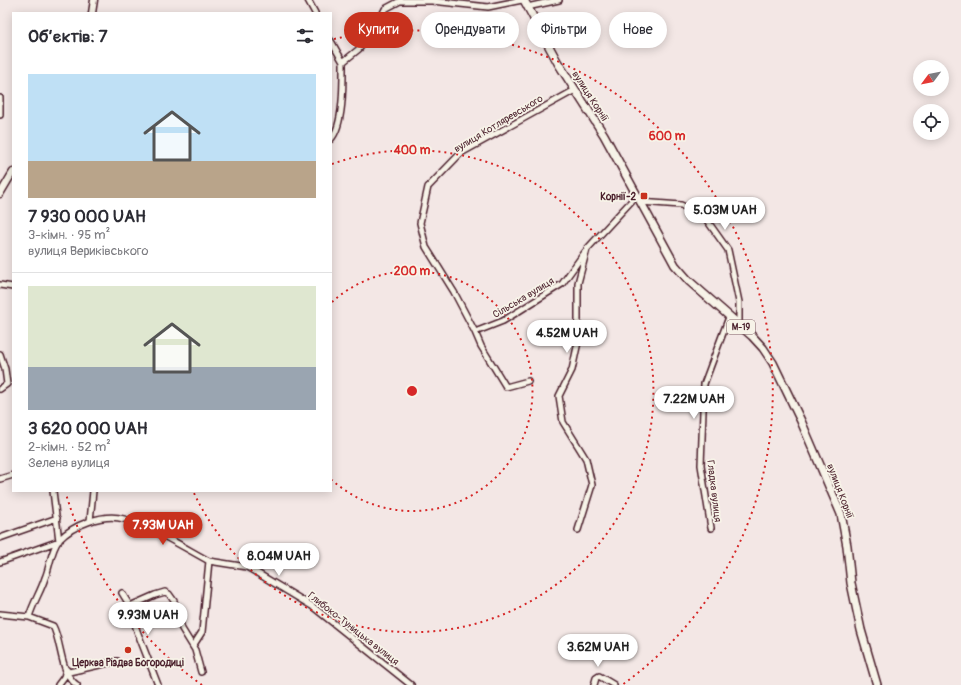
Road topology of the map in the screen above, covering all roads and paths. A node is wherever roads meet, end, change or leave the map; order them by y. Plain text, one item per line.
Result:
1 (94, 0) edge
2 (308, 0) edge
3 (559, 0) edge
4 (525, 2) edge
5 (92, 12) edge
6 (314, 12) edge
7 (332, 43) edge
8 (343, 62) junction
9 (575, 90) junction
10 (0, 98) edge
11 (0, 115) edge
12 (332, 138) edge
13 (12, 174) edge
14 (0, 194) edge
15 (639, 198) junction
16 (587, 249) junction
17 (0, 285) edge
18 (12, 287) edge
19 (729, 317) junction
20 (739, 325) junction
21 (475, 332) junction
22 (0, 354) edge
23 (528, 381) dead end
24 (0, 389) edge
25 (12, 475) edge
26 (0, 479) edge
27 (53, 492) edge
28 (93, 492) edge
29 (57, 518) junction
30 (90, 521) junction
31 (711, 528) dead end
32 (578, 530) dead end
33 (0, 538) edge
34 (59, 540) junction
35 (209, 561) junction
36 (0, 562) edge
37 (122, 593) dead end
38 (130, 606) junction
39 (0, 614) edge
40 (29, 617) junction
41 (193, 646) junction
42 (117, 662) dead end
43 (66, 669) junction
44 (201, 672) dead end
45 (58, 685) edge
46 (63, 685) edge
47 (77, 685) edge
48 (158, 685) edge
49 (411, 685) edge
50 (594, 685) edge
51 (614, 685) edge
52 (877, 685) edge

1 - 5 main road
2 - 6 street
3 - 4 street
4 - 8 street
4 - 9 highway, вулиця Корнії / М-19
7 - 8 street
8 - 12 street
9 - 15 highway, вулиця Корнії / М-19
9 - 21 street, вулиця Котляревського
10 - 11 street
13 - 14 main road
15 - 16 street, Сільська вулиця
15 - 19 highway, вулиця Корнії / М-19
15 - 20 street
16 - 21 street, Сільська вулиця
16 - 32 street, Сільська вулиця
17 - 18 street
19 - 20 highway, вулиця Корнії / М-19
19 - 31 street, Гладка вулиця
20 - 52 highway, вулиця Корнії / М-19
21 - 23 street
22 - 24 street
25 - 26 street
27 - 29 street
28 - 30 street
29 - 33 street
29 - 34 street
30 - 34 street
30 - 35 street, Глибоко-Туницька вулиця
34 - 36 street
34 - 40 street
35 - 41 street
35 - 49 street, Глибоко-Туницька вулиця
37 - 38 street
38 - 41 street
38 - 48 street
39 - 40 street
40 - 43 street
41 - 44 street
42 - 43 street
43 - 45 street
43 - 46 street
43 - 47 street
50 - 51 street

